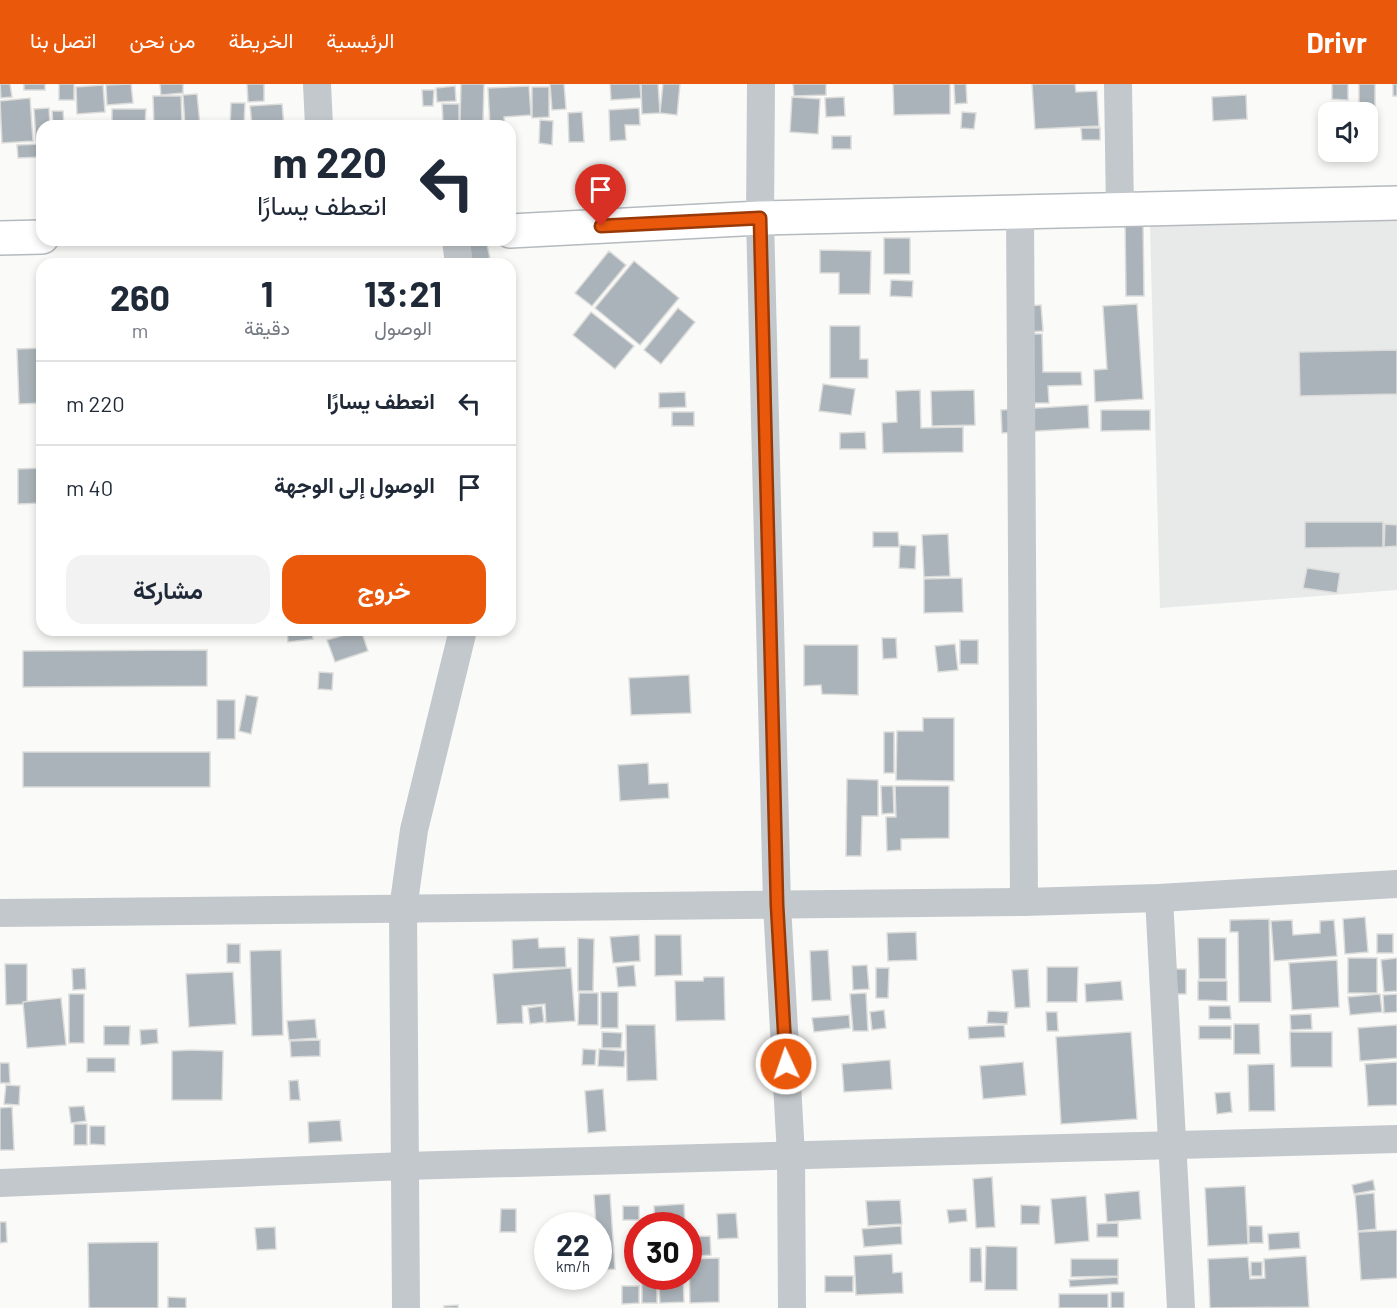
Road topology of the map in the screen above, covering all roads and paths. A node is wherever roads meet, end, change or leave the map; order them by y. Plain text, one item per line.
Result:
1 (317, 84) edge
2 (761, 84) edge
3 (1118, 84) edge
4 (319, 120) edge
5 (1397, 203) edge
6 (1120, 210) junction
7 (1020, 211) junction
8 (760, 218) junction
9 (516, 231) edge
10 (0, 237) edge
11 (36, 237) edge
12 (462, 636) edge
13 (1397, 884) edge
14 (1159, 898) junction
15 (1024, 902) junction
16 (777, 905) junction
17 (403, 909) junction
18 (0, 913) edge
19 (1397, 1138) edge
20 (1172, 1146) junction
21 (791, 1155) junction
22 (404, 1166) junction
23 (0, 1183) edge
24 (406, 1308) edge
25 (792, 1308) edge
26 (1181, 1308) edge

1 - 4 street
2 - 8 street
3 - 6 street
5 - 6 main road
6 - 7 main road
7 - 8 main road
7 - 15 street
8 - 9 main road
8 - 16 street
10 - 11 main road
12 - 17 street
13 - 14 street
14 - 15 street
14 - 20 street
15 - 16 street
16 - 17 street
16 - 21 street
17 - 18 street
17 - 22 street
19 - 20 street
20 - 21 street
20 - 26 street
21 - 22 street
21 - 25 street
22 - 23 street
22 - 24 street

